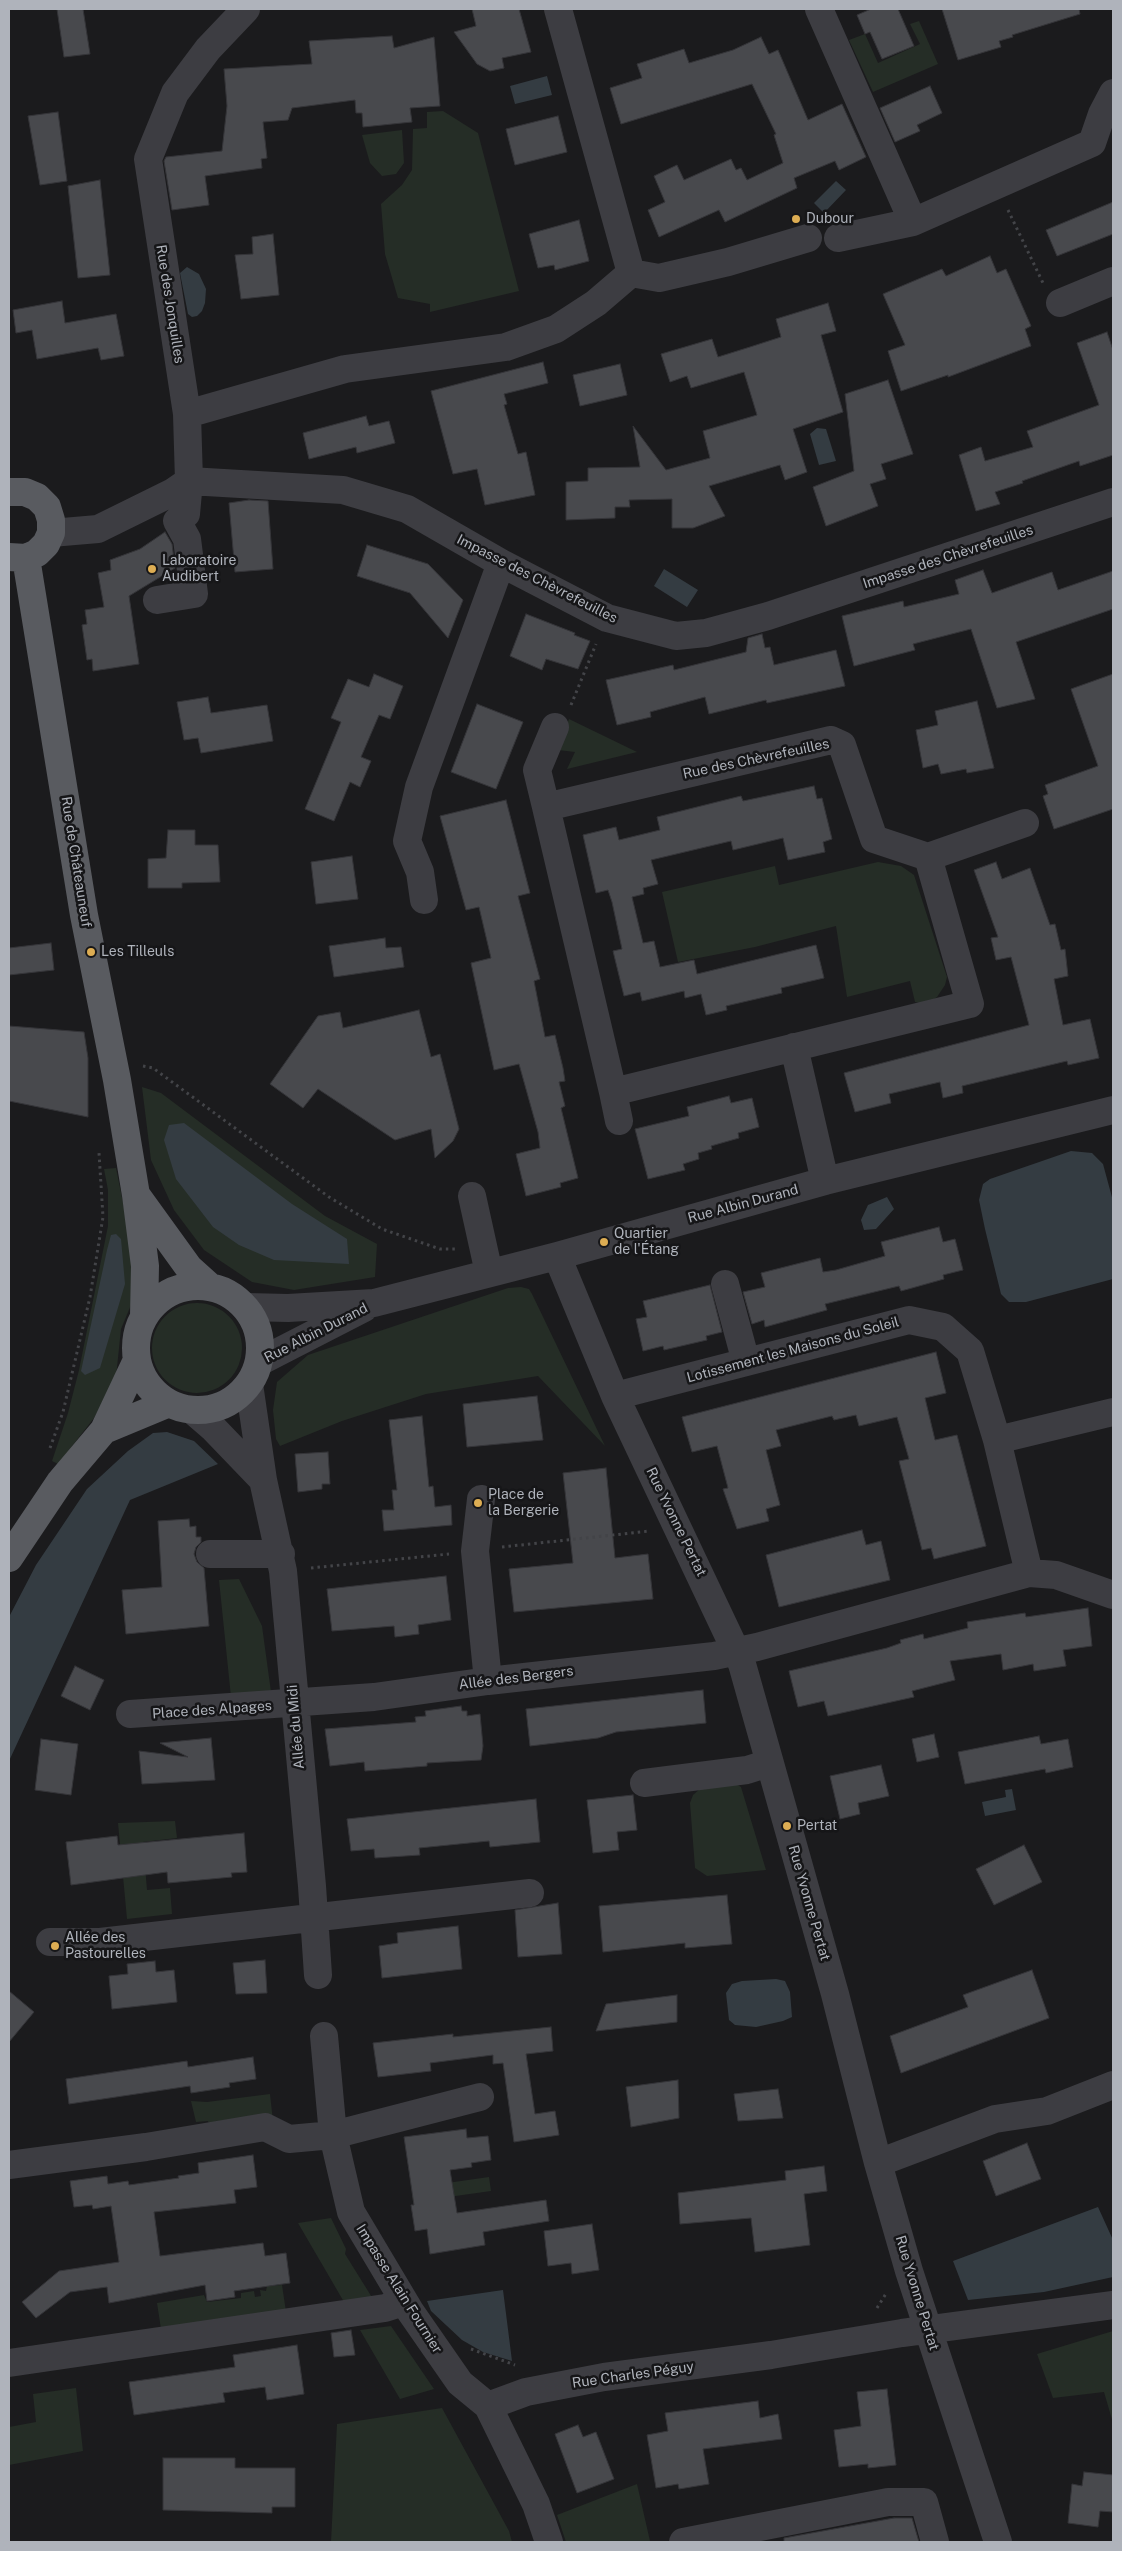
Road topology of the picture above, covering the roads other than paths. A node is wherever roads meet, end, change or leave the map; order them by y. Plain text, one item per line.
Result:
1 (246, 9) edge
2 (558, 9) edge
3 (819, 9) edge
4 (1113, 94) edge
5 (913, 222) junction
6 (808, 238) dead end
7 (838, 238) dead end
8 (631, 273) junction
9 (1113, 281) edge
10 (1060, 303) road end
11 (187, 414) junction
12 (189, 481) junction
13 (10, 484) edge
14 (1113, 502) edge
15 (51, 533) junction
16 (17, 558) edge
17 (501, 563) junction
18 (157, 600) dead end
19 (555, 727) road end
20 (546, 807) junction
21 (1025, 823) dead end
22 (928, 857) junction
23 (424, 900) dead end
24 (794, 1047) junction
25 (613, 1092) junction
26 (1113, 1110) edge
27 (619, 1121) dead end
28 (825, 1181) junction
29 (136, 1195) junction
30 (472, 1196) dead end
31 (557, 1256) junction
32 (488, 1273) junction
33 (725, 1284) dead end
34 (209, 1286) junction
35 (374, 1303) junction
36 (246, 1307) junction
37 (144, 1316) junction
38 (137, 1360) junction
39 (746, 1362) junction
40 (254, 1373) junction
41 (615, 1396) junction
42 (180, 1406) junction
43 (1113, 1412) edge
44 (104, 1430) junction
45 (997, 1440) junction
46 (263, 1480) junction
47 (481, 1500) dead end
48 (210, 1554) dead end
49 (9, 1558) edge
50 (282, 1563) junction
51 (1029, 1573) junction
52 (1113, 1595) edge
53 (738, 1652) junction
54 (488, 1681) junction
55 (294, 1704) junction
56 (130, 1714) dead end
57 (769, 1763) junction
58 (644, 1783) dead end
59 (530, 1894) dead end
60 (313, 1919) junction
61 (50, 1942) dead end
62 (318, 1975) dead end
63 (324, 2036) dead end
64 (1113, 2085) edge
65 (480, 2097) dead end
66 (333, 2135) junction
67 (878, 2163) junction
68 (9, 2165) edge
69 (404, 2302) junction
70 (1113, 2305) edge
71 (929, 2330) junction
72 (9, 2363) edge
73 (488, 2406) junction
74 (745, 2537) edge
75 (549, 2542) edge
76 (683, 2542) edge
77 (935, 2542) edge
78 (998, 2542) edge

1 - 11 street, Rue des Jonquilles
2 - 8 street
3 - 5 street
4 - 5 street
5 - 7 street
6 - 8 street
8 - 11 street
9 - 10 street
11 - 12 street, Rue des Jonquilles
12 - 15 street
12 - 17 street, Impasse des Chèvrefeuilles
12 - 18 street, Rue des Jonquilles
13 - 15 main road
14 - 17 street, Impasse des Chèvrefeuilles
15 - 16 main road, Rue de Châteauneuf
16 - 29 main road, Rue de Châteauneuf
17 - 23 street
19 - 20 street
20 - 22 street, Rue des Chèvrefeuilles
20 - 25 street
21 - 22 street
22 - 24 street
24 - 25 street
24 - 28 street
25 - 27 street
26 - 28 street, Rue Albin Durand
28 - 31 street, Rue Albin Durand
29 - 34 main road, Rue de Châteauneuf
29 - 37 main road, Rue de Châteauneuf
30 - 32 street
31 - 32 street, Rue Albin Durand
31 - 41 street, Rue Yvonne Pertat
32 - 35 street, Rue Albin Durand
33 - 39 street
34 - 36 main road
34 - 37 main road
35 - 36 street, Rue Albin Durand
35 - 40 street, Rue Albin Durand
36 - 40 main road
37 - 38 main road
38 - 42 main road
38 - 44 main road
39 - 41 street, Lotissement les Maisons du Soleil
39 - 45 street, Lotissement les Maisons du Soleil
40 - 42 main road
40 - 46 street, Allée du Midi
41 - 53 street, Rue Yvonne Pertat
42 - 44 main road
42 - 46 street
43 - 45 street
44 - 49 main road
45 - 51 street, Lotissement les Maisons du Soleil
46 - 50 street, Allée du Midi
47 - 54 street
48 - 50 street
50 - 55 street, Allée du Midi
51 - 52 street
51 - 53 street
53 - 54 street, Allée des Bergers
53 - 57 street, Rue Yvonne Pertat
54 - 55 street, Allée des Bergers
55 - 56 street, Place des Alpages
55 - 60 street, Allée du Midi
57 - 58 street
57 - 67 street, Rue Yvonne Pertat
59 - 60 street
60 - 61 street
60 - 62 street, Allée du Midi
63 - 66 street, Impasse Alain Fournier
64 - 67 street
65 - 66 street
66 - 68 street
66 - 69 street, Impasse Alain Fournier
67 - 71 street, Rue Yvonne Pertat
69 - 72 street
69 - 73 street, Impasse Alain Fournier
70 - 71 street, Rue Charles Péguy
71 - 73 street, Rue Charles Péguy
71 - 78 street, Rue Yvonne Pertat
73 - 75 street
74 - 76 street
74 - 77 street

